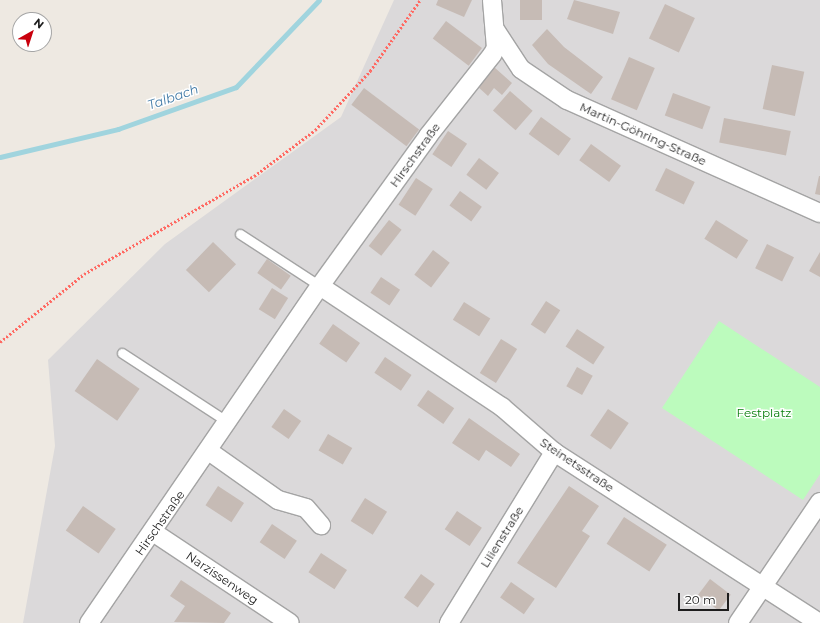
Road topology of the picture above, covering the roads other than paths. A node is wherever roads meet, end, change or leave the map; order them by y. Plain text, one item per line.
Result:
1 (492, 0) edge
2 (493, 22) junction
3 (820, 213) edge
4 (240, 234) dead end
5 (320, 286) junction
6 (122, 353) dead end
7 (228, 422) junction
8 (210, 452) junction
9 (554, 452) junction
10 (820, 502) edge
11 (321, 525) dead end
12 (153, 532) junction
13 (764, 585) junction
14 (89, 623) edge
15 (290, 623) edge
16 (449, 623) edge
17 (738, 623) edge
18 (819, 623) edge

1 - 2 street, Hirschstraße
2 - 3 street, Martin-Göhring-Straße
2 - 5 street, Hirschstraße
4 - 5 lane
5 - 7 street, Hirschstraße
5 - 9 street, Steinetsstraße
6 - 7 lane
7 - 8 street, Hirschstraße
8 - 11 street
8 - 12 street, Hirschstraße
9 - 13 street, Steinetsstraße
9 - 16 street, Lilienstraße
10 - 13 street
12 - 14 street, Hirschstraße
12 - 15 street, Narzissenweg
13 - 17 street
13 - 18 street, Steinetsstraße

